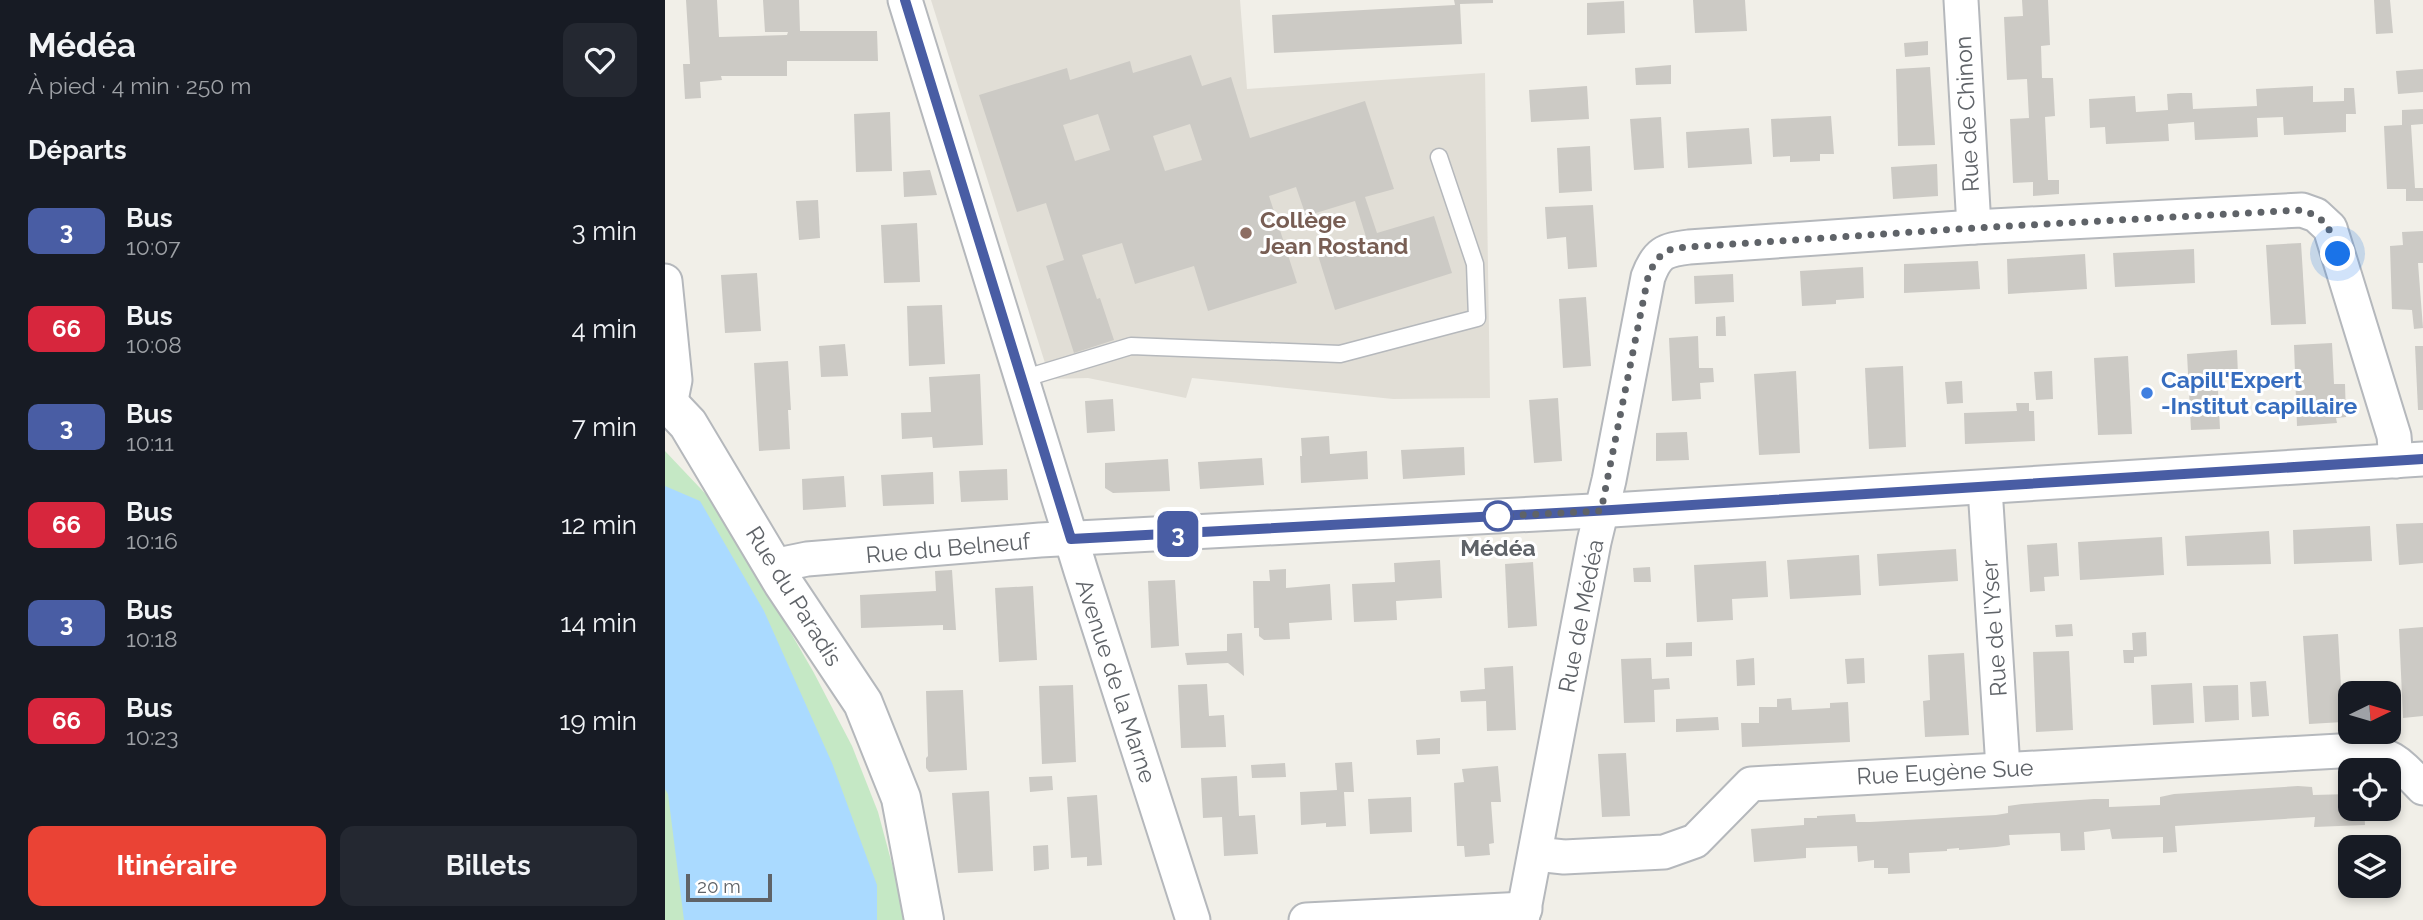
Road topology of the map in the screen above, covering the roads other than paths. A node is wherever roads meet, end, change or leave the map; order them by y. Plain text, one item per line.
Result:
1 (905, 0) edge
2 (1961, 0) edge
3 (1439, 157) dead end
4 (1974, 228) junction
5 (665, 281) edge
6 (1022, 379) junction
7 (668, 404) edge
8 (2410, 460) edge
9 (1985, 488) junction
10 (1601, 511) junction
11 (1071, 539) junction
12 (773, 566) junction
13 (2003, 768) junction
14 (2423, 788) edge
15 (1536, 854) junction
16 (1523, 914) edge
17 (924, 920) edge
18 (1193, 920) edge
19 (1306, 920) edge

1 - 6 street, Avenue de la Marne
2 - 4 street, Rue de Chinon
3 - 6 lane
4 - 8 street, Rue de Médéa
4 - 10 street, Rue de Médéa
5 - 7 street, Rue du Paradis
6 - 11 street, Avenue de la Marne
7 - 12 street, Rue du Paradis
8 - 9 street, Rue du Belneuf
9 - 10 street, Rue du Belneuf
9 - 13 street, Rue de l'Yser
10 - 11 street, Rue du Belneuf
10 - 15 street, Rue de Médéa
11 - 12 street, Rue du Belneuf
11 - 18 street, Avenue de la Marne
12 - 17 street, Rue du Paradis
13 - 14 street, Rue Eugène Sue
13 - 15 street, Rue Eugène Sue
15 - 16 street
16 - 19 street

